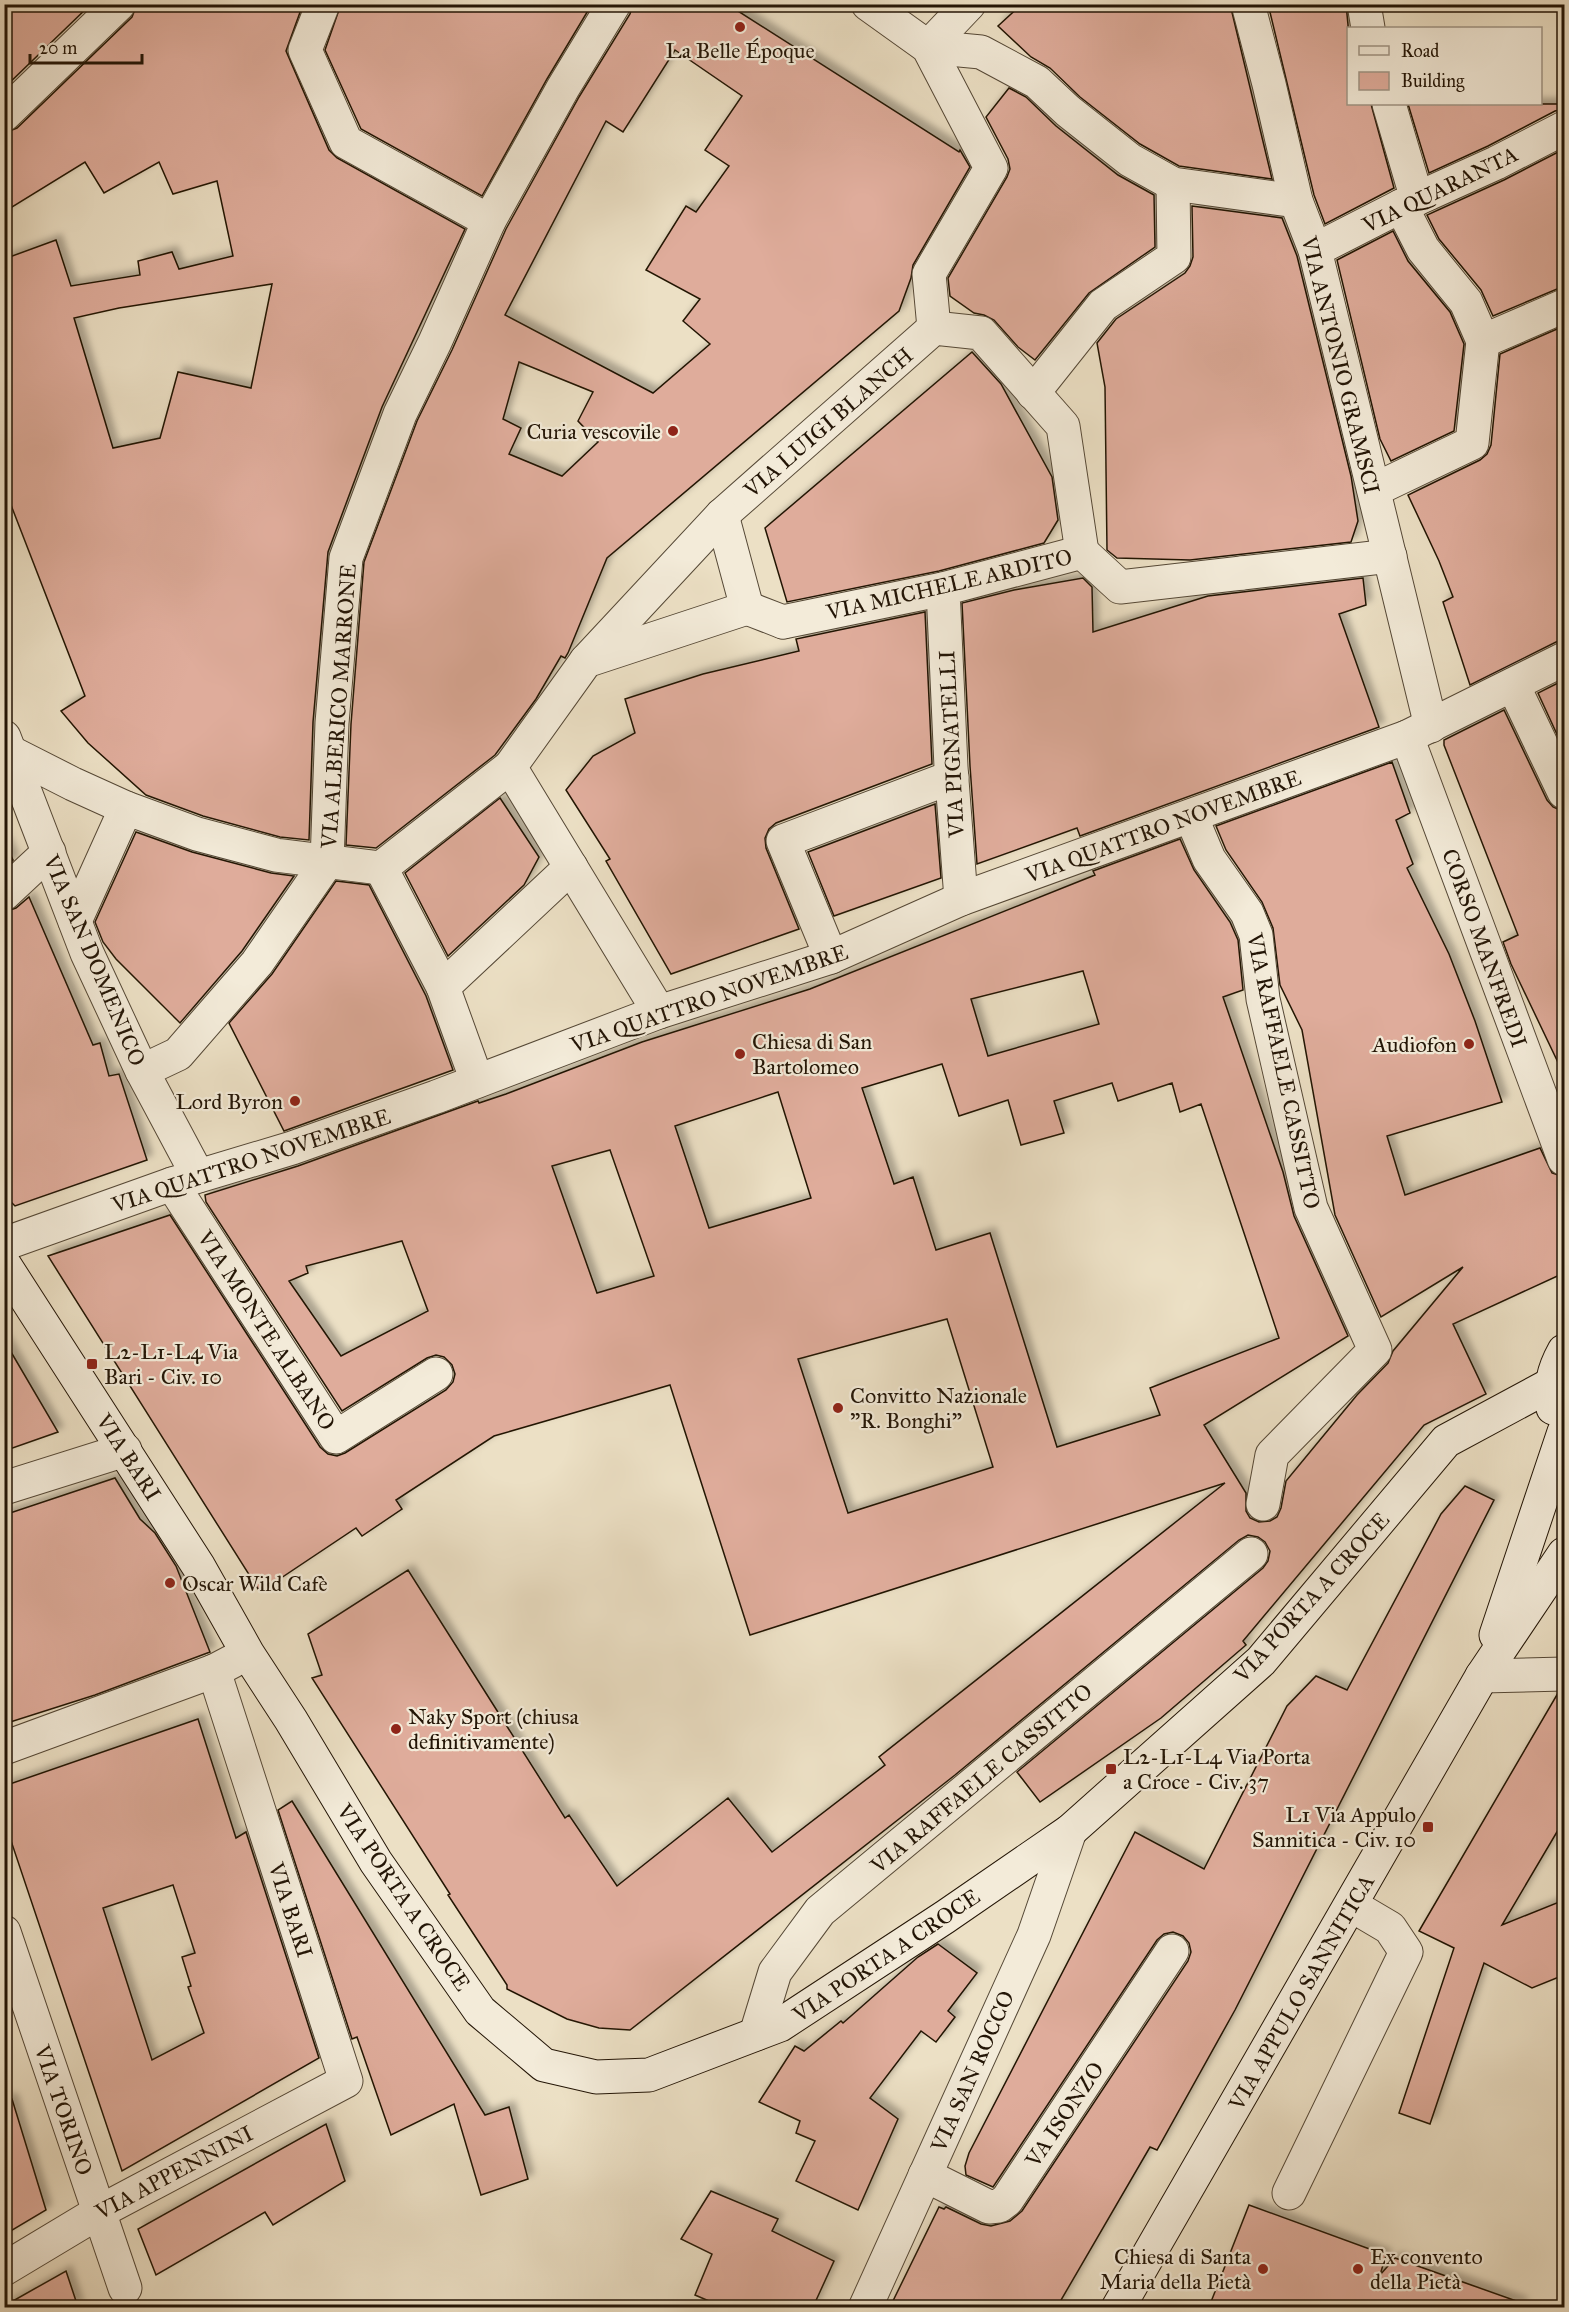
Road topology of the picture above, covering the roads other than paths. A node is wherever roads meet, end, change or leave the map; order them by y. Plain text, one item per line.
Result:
1 (119, 4) edge
2 (323, 4) edge
3 (614, 4) edge
4 (868, 4) edge
5 (969, 4) edge
6 (1248, 4) edge
7 (1364, 4) edge
8 (1368, 27) edge
9 (928, 47) junction
10 (1389, 105) edge
11 (4, 115) edge
12 (1564, 128) edge
13 (1173, 184) junction
14 (1296, 201) junction
15 (1409, 203) junction
16 (489, 221) junction
17 (1315, 250) junction
18 (1564, 306) edge
19 (934, 328) junction
20 (1483, 341) junction
21 (1033, 393) junction
22 (1374, 490) junction
23 (722, 515) junction
24 (1082, 552) junction
25 (1390, 556) junction
26 (943, 589) junction
27 (747, 608) junction
28 (1564, 659) edge
29 (586, 661) junction
30 (1513, 685) junction
31 (1419, 731) junction
32 (7, 745) edge
33 (1557, 760) edge
34 (510, 767) junction
35 (952, 777) junction
36 (1564, 792) edge
37 (126, 808) junction
38 (1191, 816) junction
39 (49, 852) junction
40 (327, 862) junction
41 (571, 867) junction
42 (381, 868) junction
43 (4, 894) edge
44 (961, 899) junction
45 (75, 921) junction
46 (831, 957) junction
47 (443, 987) junction
48 (659, 1012) junction
49 (142, 1071) junction
50 (477, 1081) junction
51 (1564, 1159) edge
52 (185, 1180) junction
53 (4, 1244) edge
54 (4, 1264) edge
55 (1564, 1351) edge
56 (436, 1374) dead end
57 (1550, 1385) junction
58 (1564, 1432) edge
59 (125, 1450) junction
60 (4, 1488) edge
61 (1263, 1504) dead end
62 (1251, 1554) dead end
63 (1564, 1554) edge
64 (248, 1654) junction
65 (214, 1671) junction
66 (1564, 1674) edge
67 (1482, 1676) junction
68 (4, 1748) edge
69 (1070, 1831) junction
70 (1351, 1905) junction
71 (4, 1932) edge
72 (1172, 1951) dead end
73 (756, 2034) junction
74 (346, 2080) joint
75 (925, 2175) junction
76 (1289, 2193) dead end
77 (99, 2212) junction
78 (4, 2268) edge
79 (125, 2288) dead end
80 (865, 2307) edge
81 (1118, 2307) edge

1 - 11 street
2 - 16 street
3 - 16 street, VIA ALBERICO MARRONE
4 - 9 street
5 - 9 street
6 - 14 street, VIA ANTONIO GRAMSCI
7 - 8 street
9 - 13 street
9 - 19 street
10 - 15 street
12 - 15 street, VIA QUARANTA
13 - 14 street
13 - 21 street
14 - 17 street, VIA ANTONIO GRAMSCI
15 - 17 street, VIA QUARANTA
15 - 20 street
16 - 40 street, VIA ALBERICO MARRONE
17 - 22 street, VIA ANTONIO GRAMSCI
18 - 20 street
19 - 21 street
19 - 23 street, VIA LUIGI BLANCH
20 - 22 street
21 - 24 street
22 - 25 street, VIA ANTONIO GRAMSCI
23 - 27 street
23 - 29 street, VIA LUIGI BLANCH
24 - 25 street, VIA MICHELE ARDITO
24 - 26 street, VIA MICHELE ARDITO
25 - 31 street, VIA ANTONIO GRAMSCI
26 - 27 street, VIA MICHELE ARDITO
26 - 35 street, VIA PIGNATELLI
27 - 29 street
28 - 30 street, VIA QUATTRO NOVEMBRE
29 - 34 street, VIA LUIGI BLANCH
30 - 31 street, VIA QUATTRO NOVEMBRE
30 - 33 street
31 - 38 street, VIA QUATTRO NOVEMBRE
31 - 51 street, CORSO MANFREDI
32 - 37 street
32 - 39 street, VIA SAN DOMENICO
33 - 36 street
34 - 41 street
34 - 42 street, VIA LUIGI BLANCH
35 - 44 street, VIA PIGNATELLI
35 - 46 street
37 - 40 street
37 - 45 street
38 - 44 street, VIA QUATTRO NOVEMBRE
38 - 61 street, VIA RAFFAELE CASSITTO
39 - 43 street
39 - 45 street, VIA SAN DOMENICO
40 - 42 street
40 - 49 street, VIA ALBERICO MARRONE
41 - 47 street
41 - 48 street
42 - 47 street
44 - 46 street, VIA QUATTRO NOVEMBRE
45 - 49 street, VIA SAN DOMENICO
46 - 48 street, VIA QUATTRO NOVEMBRE
47 - 50 street
48 - 50 street, VIA QUATTRO NOVEMBRE
49 - 52 street, VIA SAN DOMENICO
50 - 52 street, VIA QUATTRO NOVEMBRE
52 - 53 street, VIA QUATTRO NOVEMBRE
52 - 56 street, VIA MONTE ALBANO
54 - 59 street, VIA BARI
55 - 57 street
57 - 58 street
57 - 69 street, VIA PORTA A CROCE
58 - 67 street, VIA APPULO SANNITICA
59 - 60 street
59 - 64 street, VIA BARI
62 - 73 street, VIA RAFFAELE CASSITTO
63 - 67 street, VIA APPULO SANNITICA
64 - 65 street
64 - 73 street, VIA PORTA A CROCE
65 - 68 street
65 - 74 street, VIA BARI
66 - 67 street
67 - 70 street, VIA APPULO SANNITICA
69 - 73 street, VIA PORTA A CROCE
69 - 75 street, VIA SAN ROCCO
70 - 76 street
70 - 81 street, VIA APPULO SANNITICA
71 - 77 street, VIA TORINO
72 - 75 street, VA ISONZO
74 - 77 street, VIA APPENNINI
75 - 80 street, VIA SAN ROCCO
77 - 78 street, VIA APPENNINI
77 - 79 street, VIA TORINO

